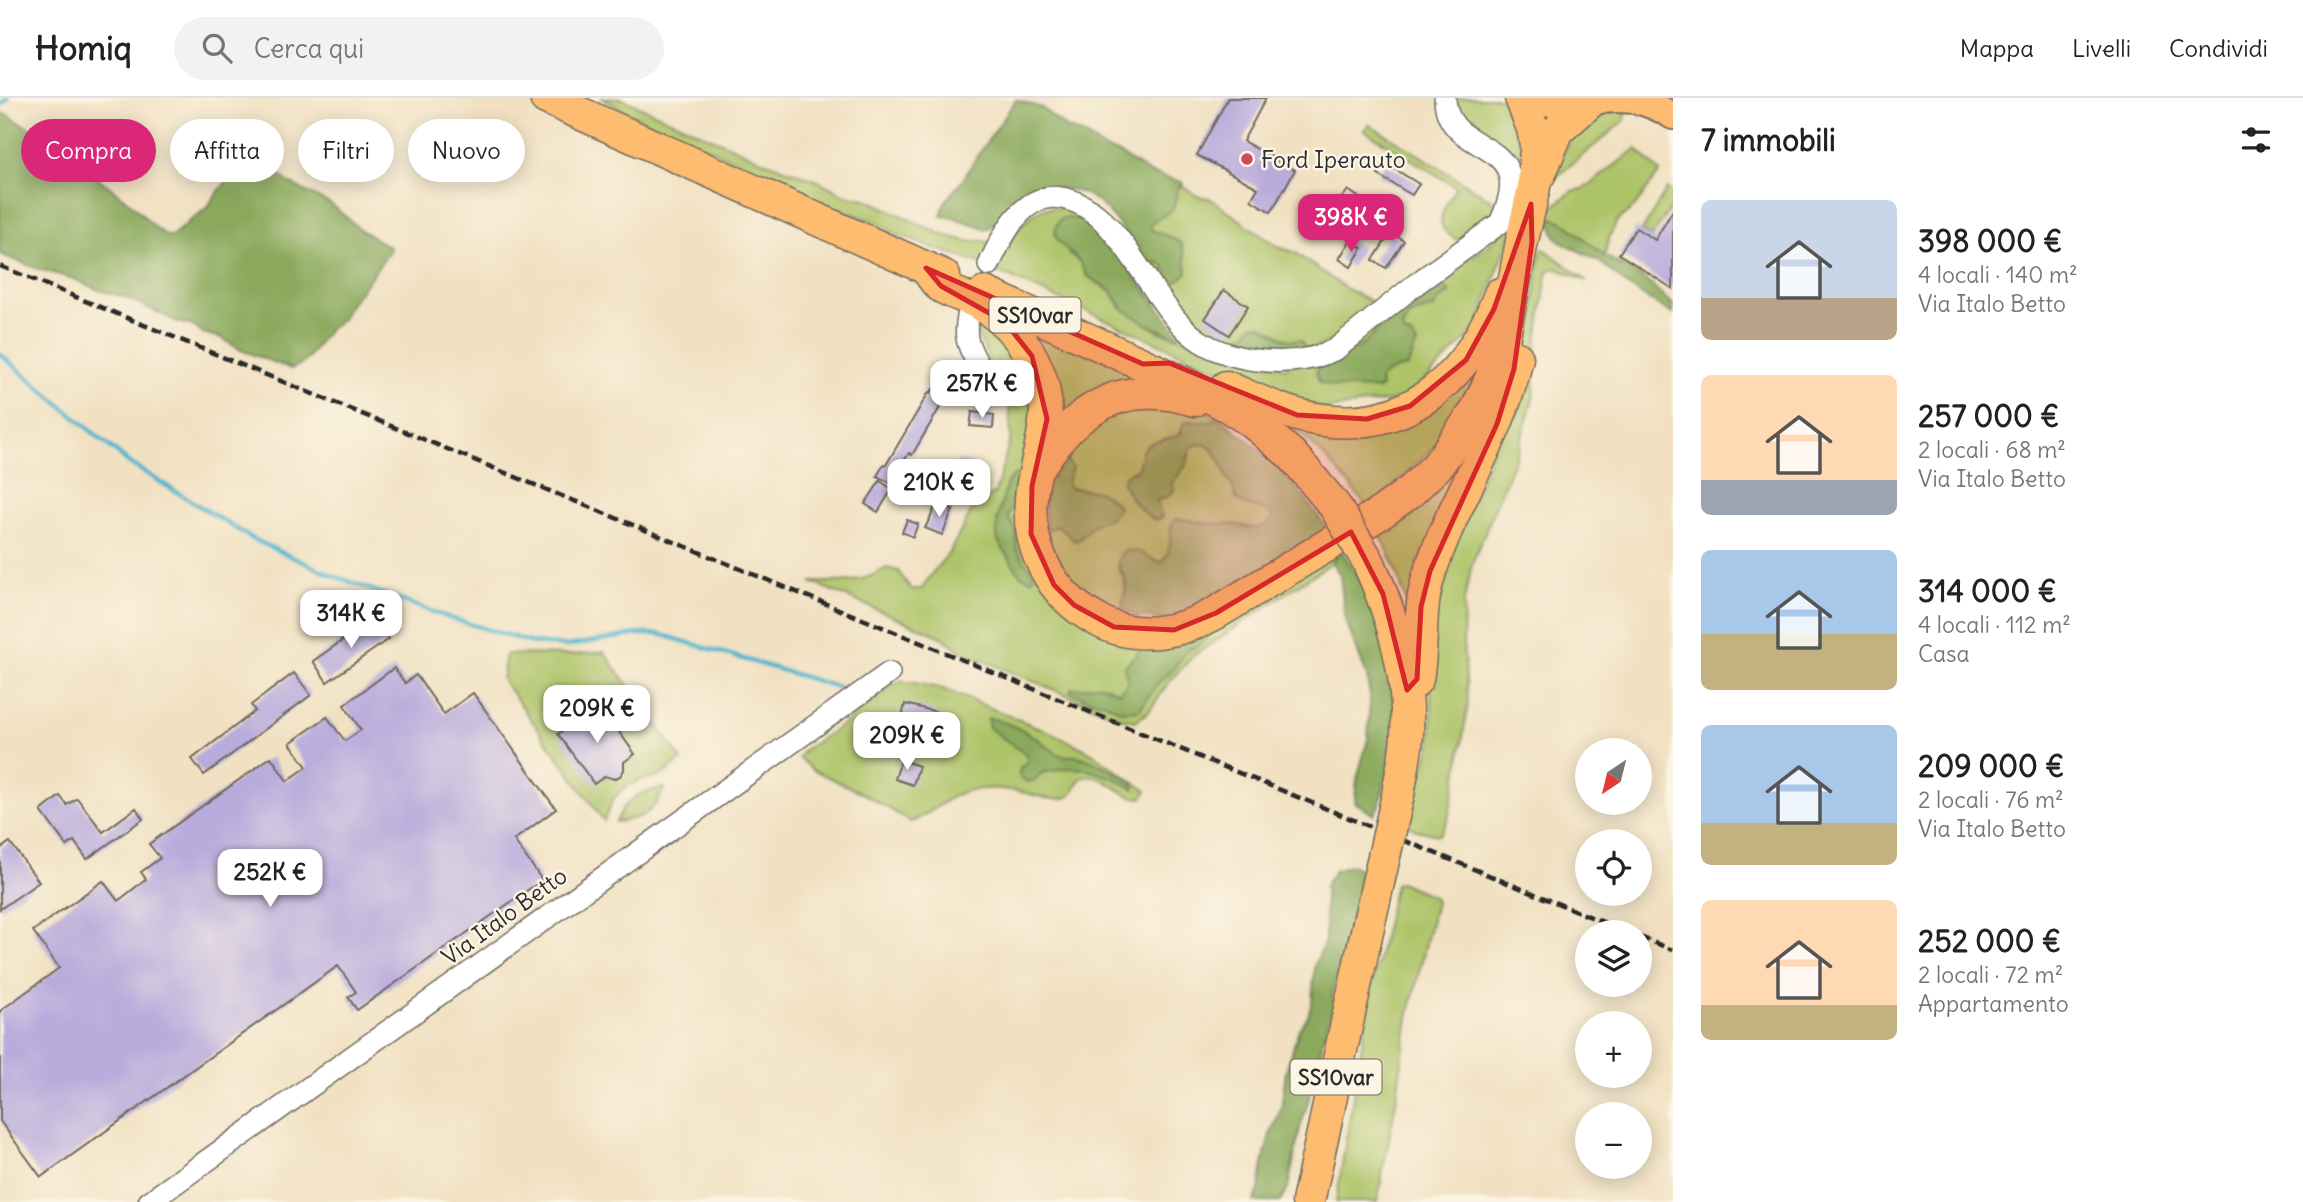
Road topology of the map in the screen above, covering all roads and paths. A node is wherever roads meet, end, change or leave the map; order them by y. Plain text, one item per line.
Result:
1 (546, 98) edge
2 (1445, 98) edge
3 (1521, 98) edge
4 (1537, 98) edge
5 (1662, 98) edge
6 (1595, 100) edge
7 (1673, 109) edge
8 (1673, 116) edge
9 (1533, 196) junction
10 (1522, 241) junction
11 (989, 265) dead end
12 (926, 268) junction
13 (971, 305) dead end
14 (1143, 364) junction
15 (982, 371) dead end
16 (1292, 455) junction
17 (1037, 468) junction
18 (889, 673) dead end
19 (1407, 690) junction
20 (1317, 1160) junction
21 (149, 1202) edge
22 (1295, 1202) edge
23 (1308, 1202) edge
24 (1326, 1202) edge

1 - 12 highway, SS10var
2 - 11 street
3 - 9 highway
4 - 6 main road
5 - 7 main road
6 - 8 main road
6 - 9 highway
9 - 10 highway
9 - 19 highway
10 - 14 highway
10 - 17 highway
12 - 14 highway, SS10var
12 - 17 highway
13 - 15 street
14 - 16 highway, SS10var
16 - 17 highway
16 - 19 highway, SS10var, bridge
18 - 21 street, Via Italo Betto
19 - 20 highway, SS10var, bridge
20 - 22 highway
20 - 23 highway, SS10var
20 - 24 highway

